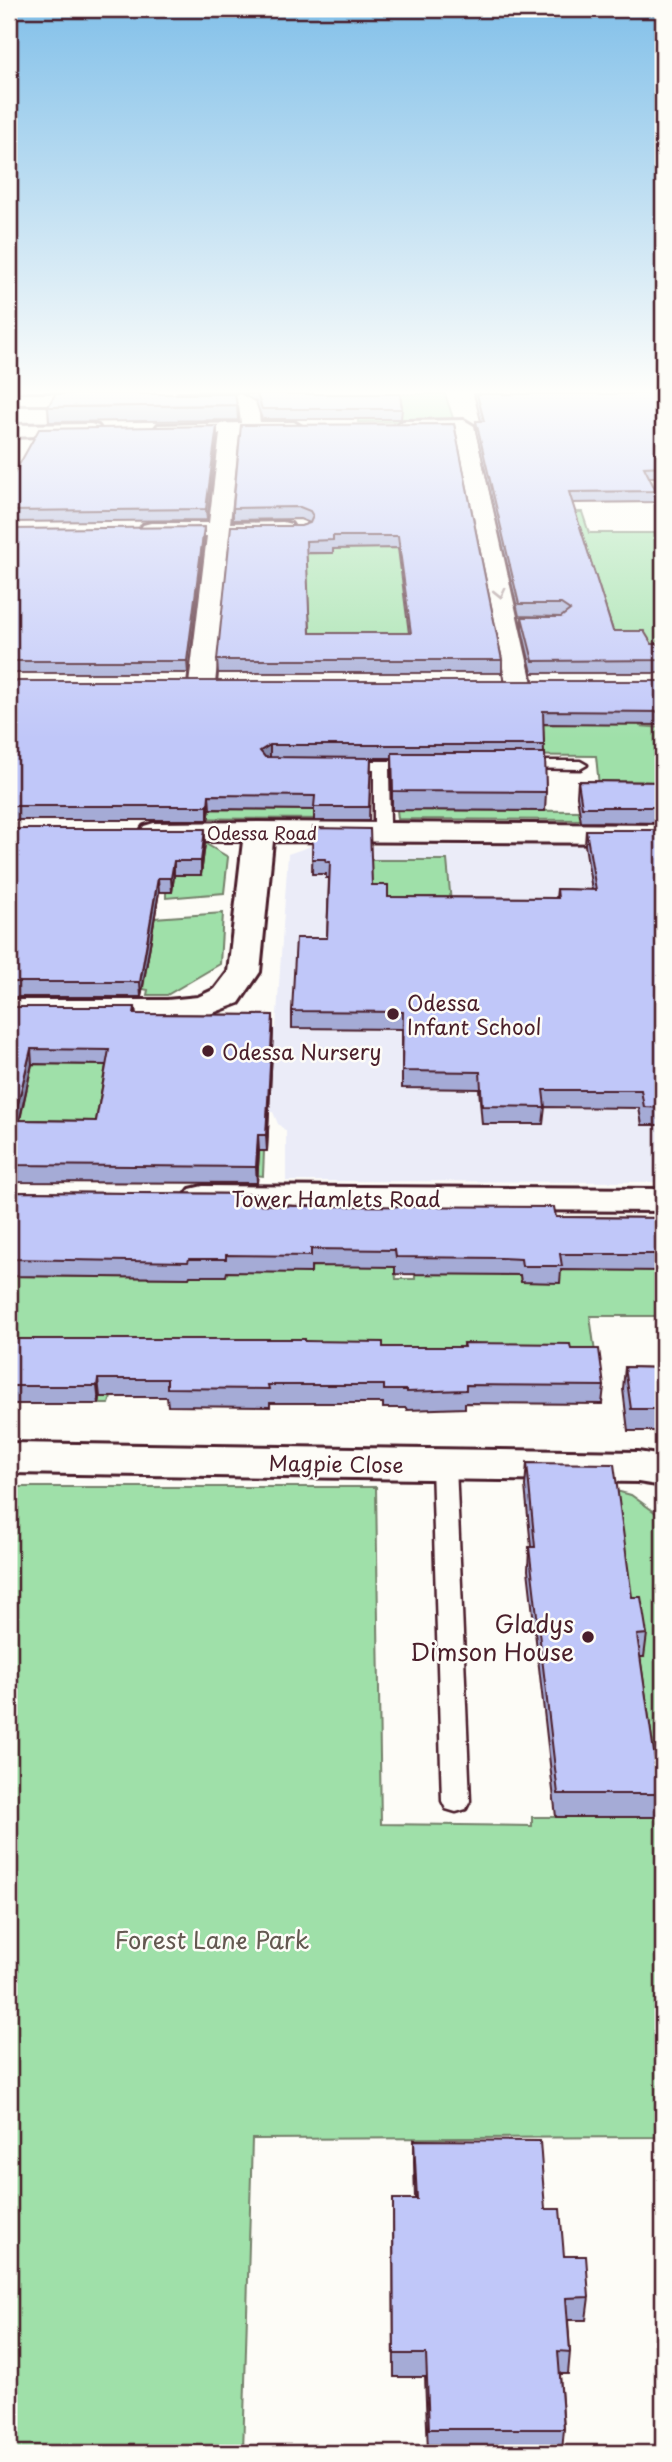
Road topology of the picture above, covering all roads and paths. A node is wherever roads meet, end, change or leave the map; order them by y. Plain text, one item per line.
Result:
1 (223, 509) edge
2 (486, 509) edge
3 (300, 529) edge
4 (127, 530) edge
5 (219, 530) junction
6 (493, 683) edge
7 (519, 683) junction
8 (547, 683) edge
9 (176, 684) edge
10 (202, 684) junction
11 (228, 684) edge
12 (325, 765) edge
13 (381, 765) junction
14 (434, 765) edge
15 (500, 765) edge
16 (580, 765) dead end
17 (259, 831) junction
18 (128, 832) edge
19 (389, 833) junction
20 (663, 834) edge
21 (9, 1010) edge
22 (171, 1197) edge
23 (663, 1200) edge
24 (9, 1458) edge
25 (444, 1465) junction
26 (663, 1471) edge
27 (456, 1801) dead end

1 - 5 street
2 -> 7 street
3 - 5 street
4 - 5 street
5 - 10 street
6 - 7 street
7 - 8 street
9 - 10 street
10 - 11 street
12 - 13 lane
13 - 14 lane
13 - 19 lane
15 - 16 lane
17 - 18 street, Odessa Road
17 - 19 street, Odessa Road
17 - 21 street
19 - 20 street, Odessa Road
22 - 23 street, Tower Hamlets Road
24 - 25 street, Magpie Close
25 - 26 street, Magpie Close
25 - 27 lane

